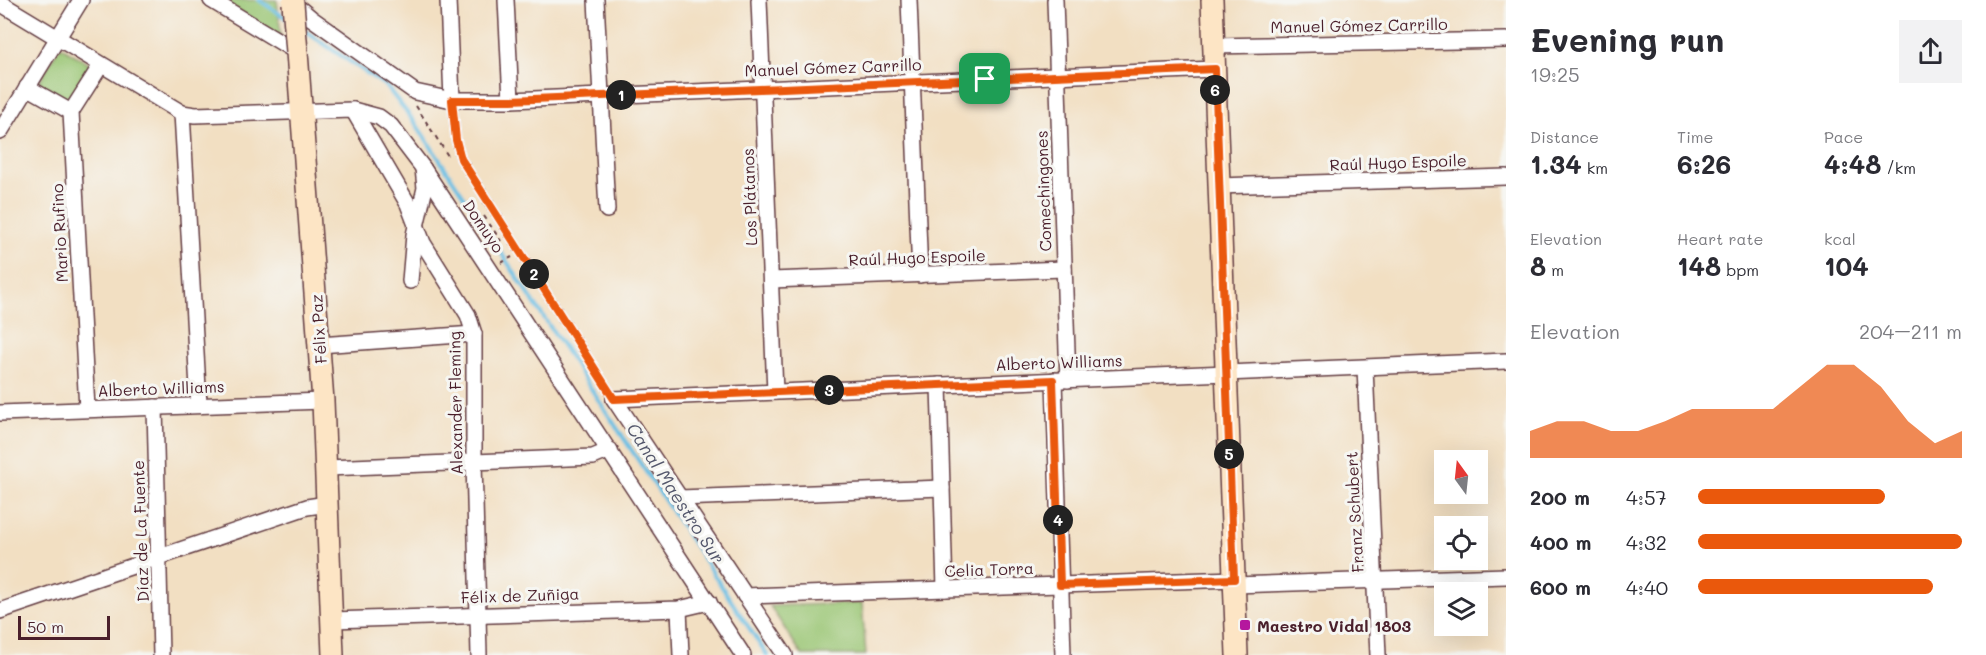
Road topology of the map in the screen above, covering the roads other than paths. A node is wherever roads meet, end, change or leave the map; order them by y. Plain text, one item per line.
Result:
1 (81, 0) edge
2 (211, 0) edge
3 (448, 0) edge
4 (506, 0) edge
5 (596, 0) edge
6 (759, 0) edge
7 (909, 0) edge
8 (1055, 0) edge
9 (1212, 0) edge
10 (293, 1) edge
11 (0, 3) edge
12 (57, 37) junction
13 (1506, 39) edge
14 (1214, 46) junction
15 (297, 52) junction
16 (101, 65) junction
17 (1215, 69) junction
18 (1057, 75) junction
19 (912, 82) junction
20 (27, 87) junction
21 (762, 88) junction
22 (600, 96) junction
23 (452, 100) junction
24 (511, 100) junction
25 (353, 110) junction
26 (70, 112) junction
27 (302, 112) junction
28 (182, 113) junction
29 (1, 129) edge
30 (423, 168) junction
31 (1506, 177) edge
32 (1219, 186) junction
33 (607, 210) dead end
34 (416, 226) junction
35 (1064, 269) junction
36 (920, 274) junction
37 (771, 280) junction
38 (410, 281) dead end
39 (474, 334) junction
40 (319, 345) junction
41 (1506, 362) edge
42 (1365, 368) junction
43 (1225, 373) junction
44 (1061, 380) junction
45 (939, 385) junction
46 (775, 392) junction
47 (614, 399) junction
48 (323, 401) junction
49 (199, 405) junction
50 (155, 407) junction
51 (87, 409) junction
52 (0, 413) edge
53 (610, 450) junction
54 (474, 462) junction
55 (327, 468) junction
56 (942, 488) junction
57 (680, 498) junction
58 (327, 504) junction
59 (159, 557) junction
60 (1506, 576) edge
61 (1375, 580) junction
62 (1235, 582) junction
63 (1060, 585) junction
64 (945, 589) junction
65 (746, 596) junction
66 (709, 602) junction
67 (679, 609) junction
68 (0, 611) edge
69 (478, 614) junction
70 (332, 620) junction
71 (161, 655) edge
72 (333, 655) edge
73 (479, 655) edge
74 (681, 655) edge
75 (743, 655) edge
76 (784, 655) edge
77 (1063, 655) edge
78 (1238, 655) edge
79 (1378, 655) edge

1 - 12 street
2 - 15 street
3 - 23 street
4 - 24 street
5 - 22 street
6 - 21 street, Los Plátanos
7 - 19 street
8 - 18 street, Comechingones
9 - 14 main road
10 - 15 main road, Félix Paz, bridge
10 - 23 street, Manuel Gómez Carrillo
11 - 12 street
12 - 16 street
12 - 20 street
13 - 14 street, Manuel Gómez Carrillo
14 - 17 main road
15 - 27 main road, Félix Paz
16 - 26 street
16 - 28 street
17 - 18 street, Manuel Gómez Carrillo
17 - 32 main road
18 - 19 street, Manuel Gómez Carrillo
18 - 35 street, Comechingones
19 - 21 street, Manuel Gómez Carrillo
19 - 36 street
20 - 26 street
20 - 29 street
21 - 22 street, Manuel Gómez Carrillo
21 - 37 street, Los Plátanos
22 - 24 street, Manuel Gómez Carrillo
22 - 33 street
23 - 24 street, Manuel Gómez Carrillo
23 - 47 lane
25 - 27 street, Domuyo
25 - 30 street, Domuyo
25 - 34 street, Alexander Fleming
26 - 51 street, Mario Rufino
27 - 28 street, Domuyo
27 - 40 main road, Félix Paz
28 - 49 street
30 - 34 street
30 - 53 street, Domuyo
31 - 32 street, Raúl Hugo Espoile
32 - 43 main road
34 - 38 street
34 - 39 street, Alexander Fleming
35 - 36 street, Raúl Hugo Espoile
35 - 44 street, Comechingones
36 - 37 street, Raúl Hugo Espoile
37 - 46 street, Los Plátanos
39 - 40 street
39 - 54 street, Alexander Fleming
40 - 48 main road, Félix Paz
41 - 42 street, Alberto Williams
42 - 43 street, Alberto Williams
42 - 61 street, Franz Schubert
43 - 44 street, Alberto Williams
43 - 62 main road
44 - 45 street, Alberto Williams
44 - 63 street, Comechingones
45 - 46 street, Alberto Williams
45 - 56 street
46 - 47 street, Alberto Williams
47 - 57 street
48 - 49 street, Alberto Williams
48 - 55 main road, Félix Paz
49 - 50 street, Alberto Williams
50 - 51 street, Alberto Williams
50 - 59 street, Díaz de La Fuente
51 - 52 street, Alberto Williams
53 - 54 street
53 - 66 street, Domuyo
54 - 55 street
54 - 69 street, Alexander Fleming
55 - 58 main road, Félix Paz
56 - 57 street
56 - 64 street
57 - 65 street
58 - 59 street
58 - 70 main road, Félix Paz
59 - 68 street
59 - 71 street, Díaz de La Fuente
60 - 61 street, Celia Torra
61 - 62 street, Celia Torra
61 - 79 street, Franz Schubert
62 - 63 street, Celia Torra
62 - 78 main road
63 - 64 street, Celia Torra
63 - 77 street, Comechingones
64 - 65 street, Celia Torra
65 - 76 street
66 - 67 street, Félix de Zuñiga
66 - 75 street, Domuyo
67 - 69 street, Félix de Zuñiga
67 - 74 street
69 - 70 street, Félix de Zuñiga
69 - 73 street, Alexander Fleming
70 - 72 main road, Félix Paz

